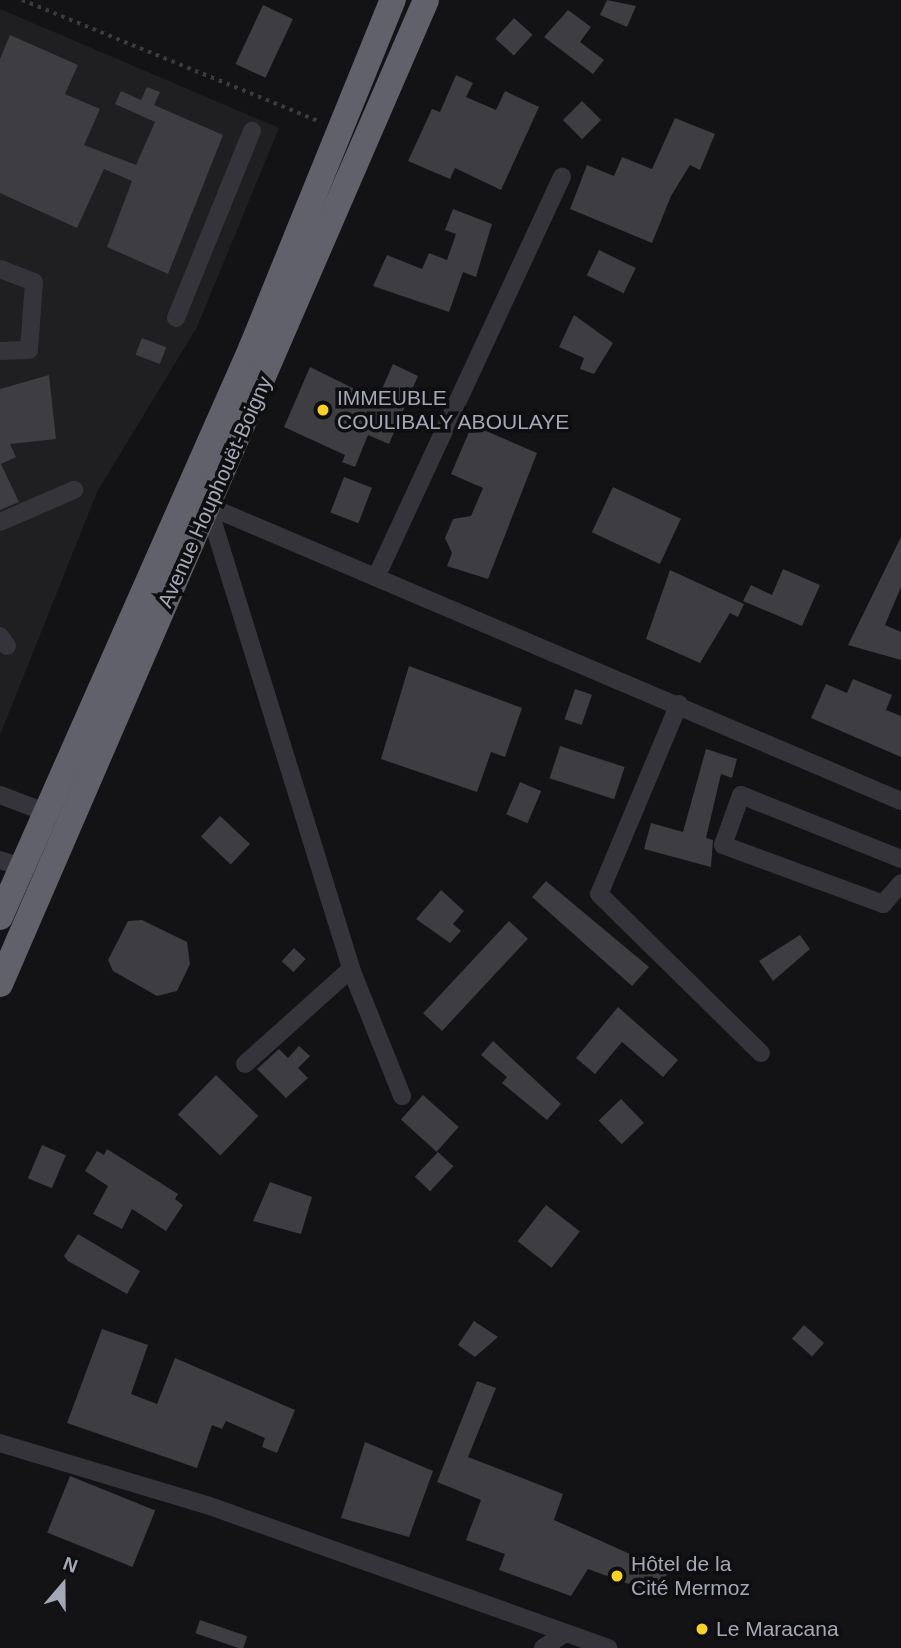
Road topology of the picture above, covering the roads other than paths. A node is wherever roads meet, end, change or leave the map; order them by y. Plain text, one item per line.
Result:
1 (393, 0) edge
2 (426, 0) edge
3 (252, 131) dead end
4 (562, 177) dead end
5 (0, 269) edge
6 (176, 318) dead end
7 (0, 351) edge
8 (74, 490) dead end
9 (208, 506) junction
10 (0, 522) edge
11 (378, 573) junction
12 (679, 704) junction
13 (0, 795) edge
14 (901, 801) edge
15 (45, 812) junction
16 (901, 859) edge
17 (11, 864) edge
18 (901, 883) edge
19 (0, 918) edge
20 (351, 969) junction
21 (0, 984) edge
22 (761, 1053) dead end
23 (245, 1064) dead end
24 (402, 1096) dead end
25 (0, 1443) edge
26 (565, 1633) junction
27 (543, 1648) edge
28 (608, 1648) edge

1 - 15 highway, Avenue Houphouët-Boigny
2 - 9 highway, Avenue Houphouët-Boigny
3 - 6 street
4 - 11 street
5 - 7 street
8 - 10 street
9 - 11 street
9 - 20 street
9 - 21 highway, Avenue Houphouët-Boigny
11 - 12 street
12 - 14 street
12 - 22 street
13 - 15 street
15 - 17 highway, Avenue Houphouët-Boigny
16 - 18 street
17 - 19 highway, Avenue Houphouët-Boigny
20 - 23 street
20 - 24 street
25 - 26 street
26 - 27 street
26 - 28 street

